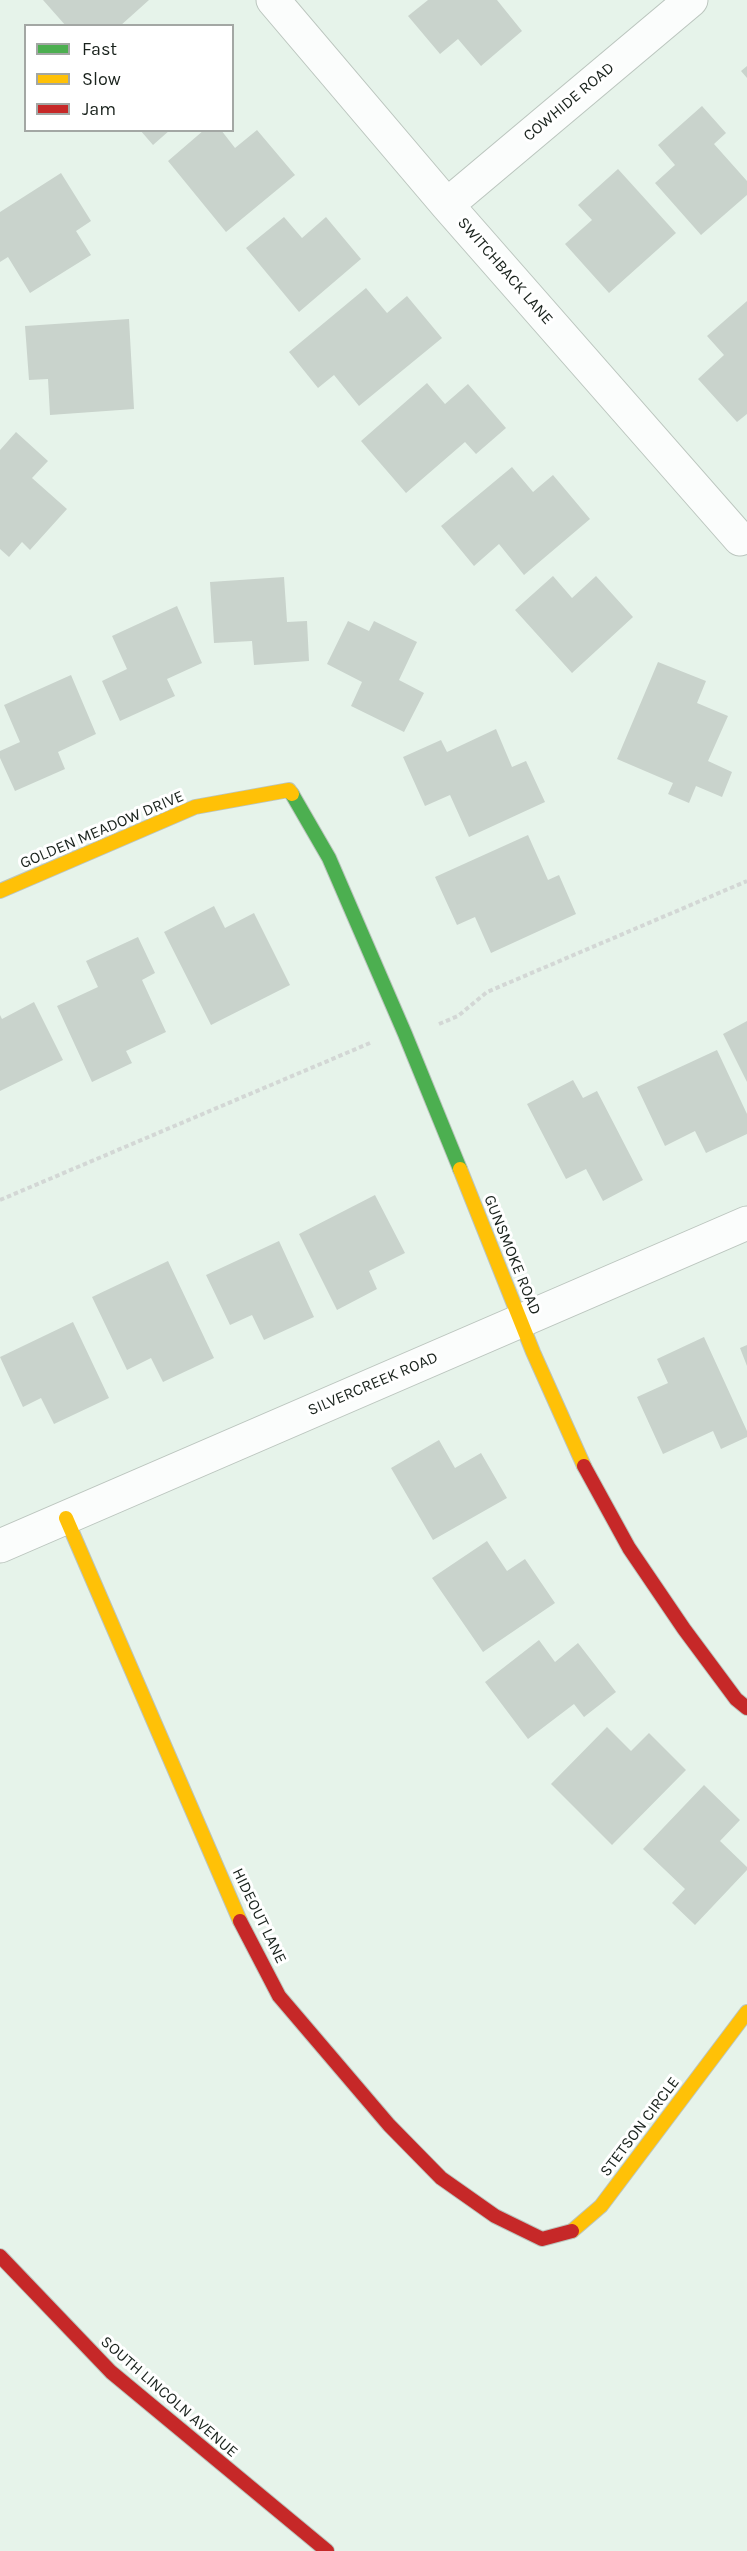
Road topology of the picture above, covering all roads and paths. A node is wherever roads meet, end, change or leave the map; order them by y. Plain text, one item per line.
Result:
1 (273, 0) edge
2 (691, 0) edge
3 (447, 205) junction
4 (740, 539) dead end
5 (289, 790) joint
6 (747, 881) edge
7 (0, 891) edge
8 (430, 1028) dead end
9 (370, 1043) dead end
10 (0, 1200) edge
11 (747, 1223) edge
12 (520, 1320) junction
13 (66, 1518) junction
14 (0, 1546) edge
15 (747, 1708) edge
16 (747, 2012) edge
17 (542, 2239) joint
18 (0, 2256) edge
19 (327, 2551) edge

1 - 3 street, SWITCHBACK LANE
2 - 3 street, COWHIDE ROAD
3 - 4 street, SWITCHBACK LANE
5 - 7 street, GOLDEN MEADOW DRIVE
5 - 12 street, GUNSMOKE ROAD
6 - 8 path
9 - 10 path
11 - 12 street, SILVERCREEK ROAD
12 - 13 street, SILVERCREEK ROAD
12 - 15 street, GUNSMOKE ROAD
13 - 14 street, SILVERCREEK ROAD
13 - 17 street, HIDEOUT LANE
16 - 17 street, STETSON CIRCLE
18 - 19 street, SOUTH LINCOLN AVENUE

